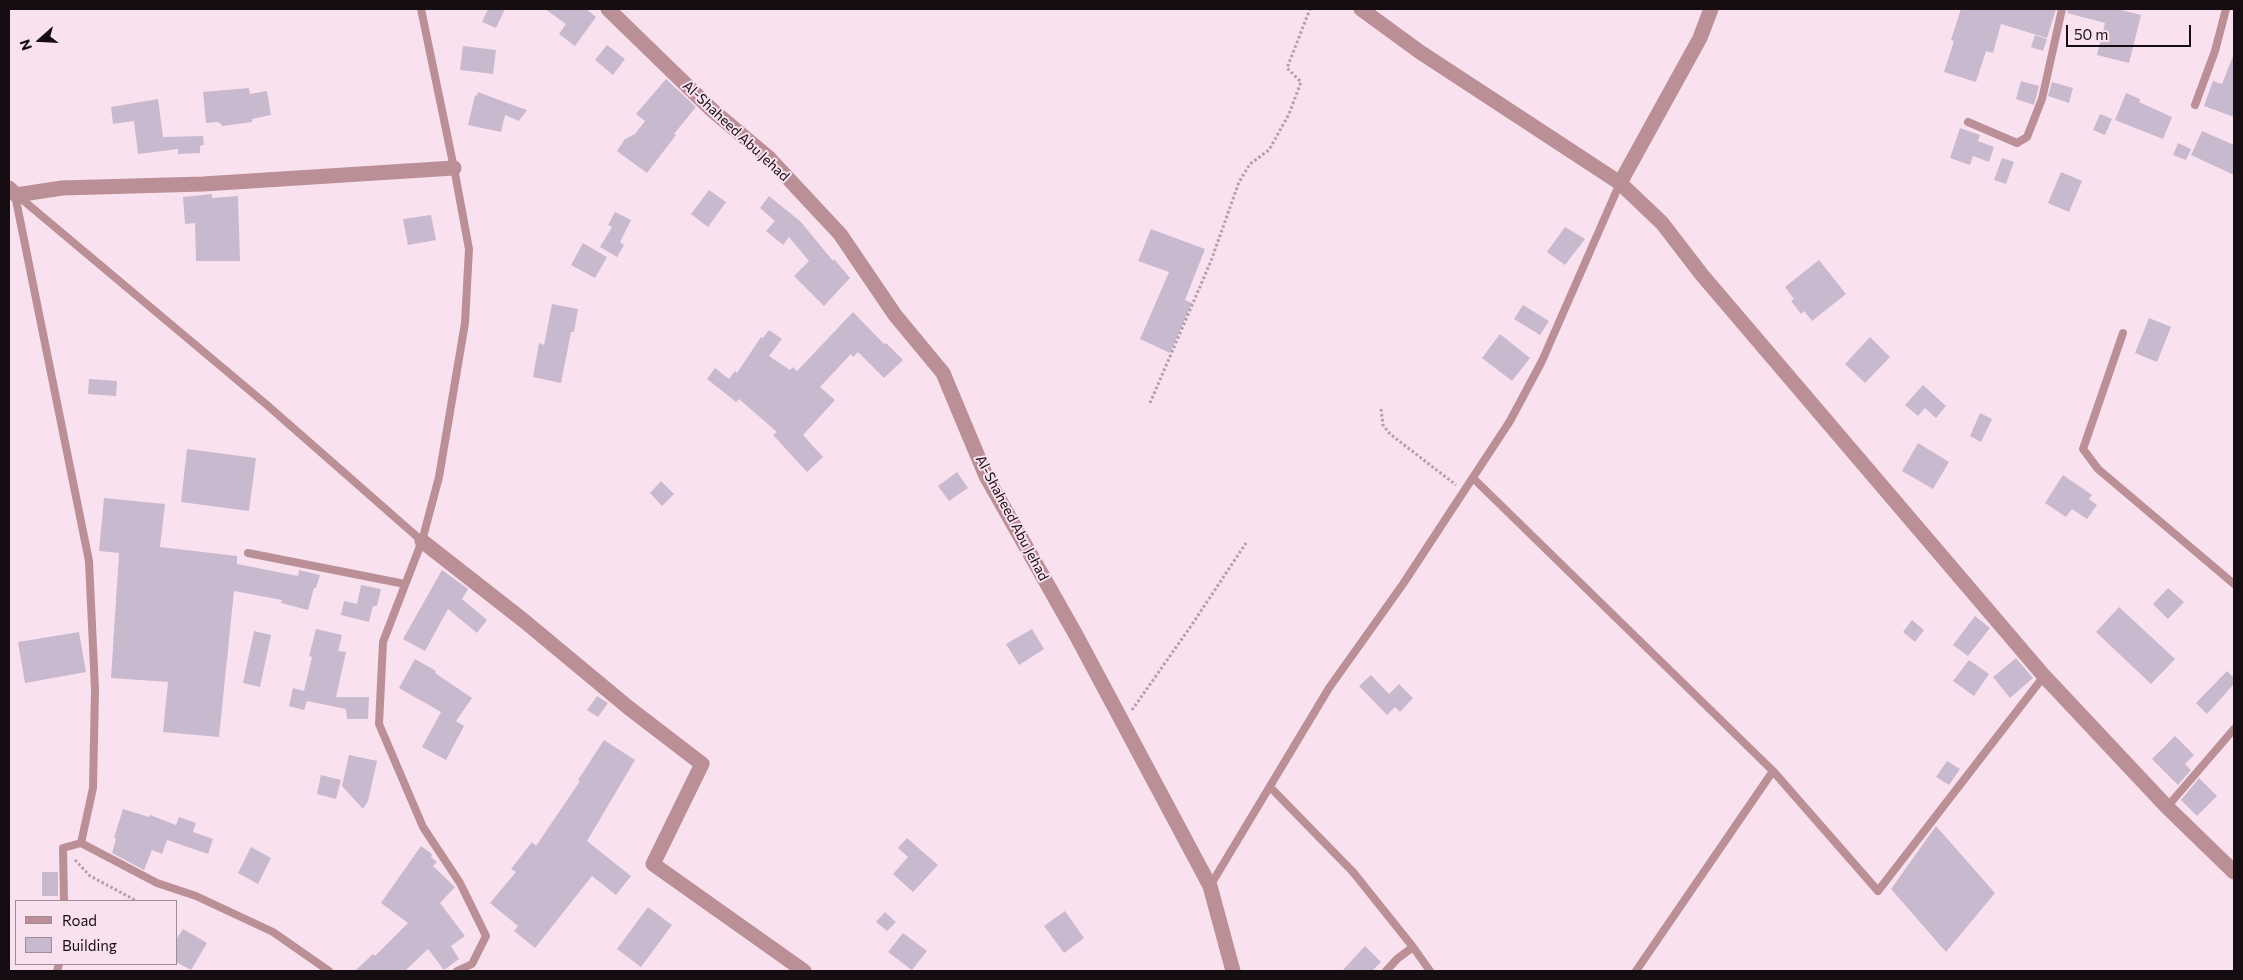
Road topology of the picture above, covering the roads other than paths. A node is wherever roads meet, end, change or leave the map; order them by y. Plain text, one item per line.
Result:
1 (421, 9) edge
2 (608, 9) edge
3 (1361, 9) edge
4 (1711, 9) edge
5 (2062, 9) edge
6 (2226, 9) edge
7 (2195, 105) dead end
8 (1968, 122) dead end
9 (454, 168) junction
10 (1620, 183) junction
11 (11, 193) edge
12 (2123, 333) dead end
13 (1473, 478) junction
14 (422, 541) junction
15 (248, 553) dead end
16 (405, 584) junction
17 (2234, 584) edge
18 (2044, 676) junction
19 (2234, 729) edge
20 (1773, 771) junction
21 (1271, 788) junction
22 (2167, 808) junction
23 (82, 843) junction
24 (2234, 872) edge
25 (1210, 886) junction
26 (64, 900) edge
27 (1413, 947) junction
28 (329, 971) edge
29 (457, 971) edge
30 (804, 971) edge
31 (1233, 971) edge
32 (1386, 971) edge
33 (1430, 971) edge
34 (1636, 971) edge

1 - 9 lane
2 - 25 street, Al-Shaheed Abu Jehad
3 - 10 street
4 - 10 street
5 - 8 lane
6 - 7 lane
9 - 11 street
9 - 14 lane
10 - 13 lane
10 - 18 street
11 - 14 lane
11 - 23 lane
12 - 17 lane
13 - 20 lane
13 - 21 lane
14 - 16 lane
14 - 30 street
15 - 16 lane
16 - 29 lane
18 - 20 lane
18 - 22 street
19 - 22 lane
20 - 34 lane
21 - 25 lane
21 - 27 lane
22 - 24 street
23 - 26 lane
23 - 28 lane
25 - 31 street, Al-Shaheed Abu Jehad
27 - 32 lane
27 - 33 lane

